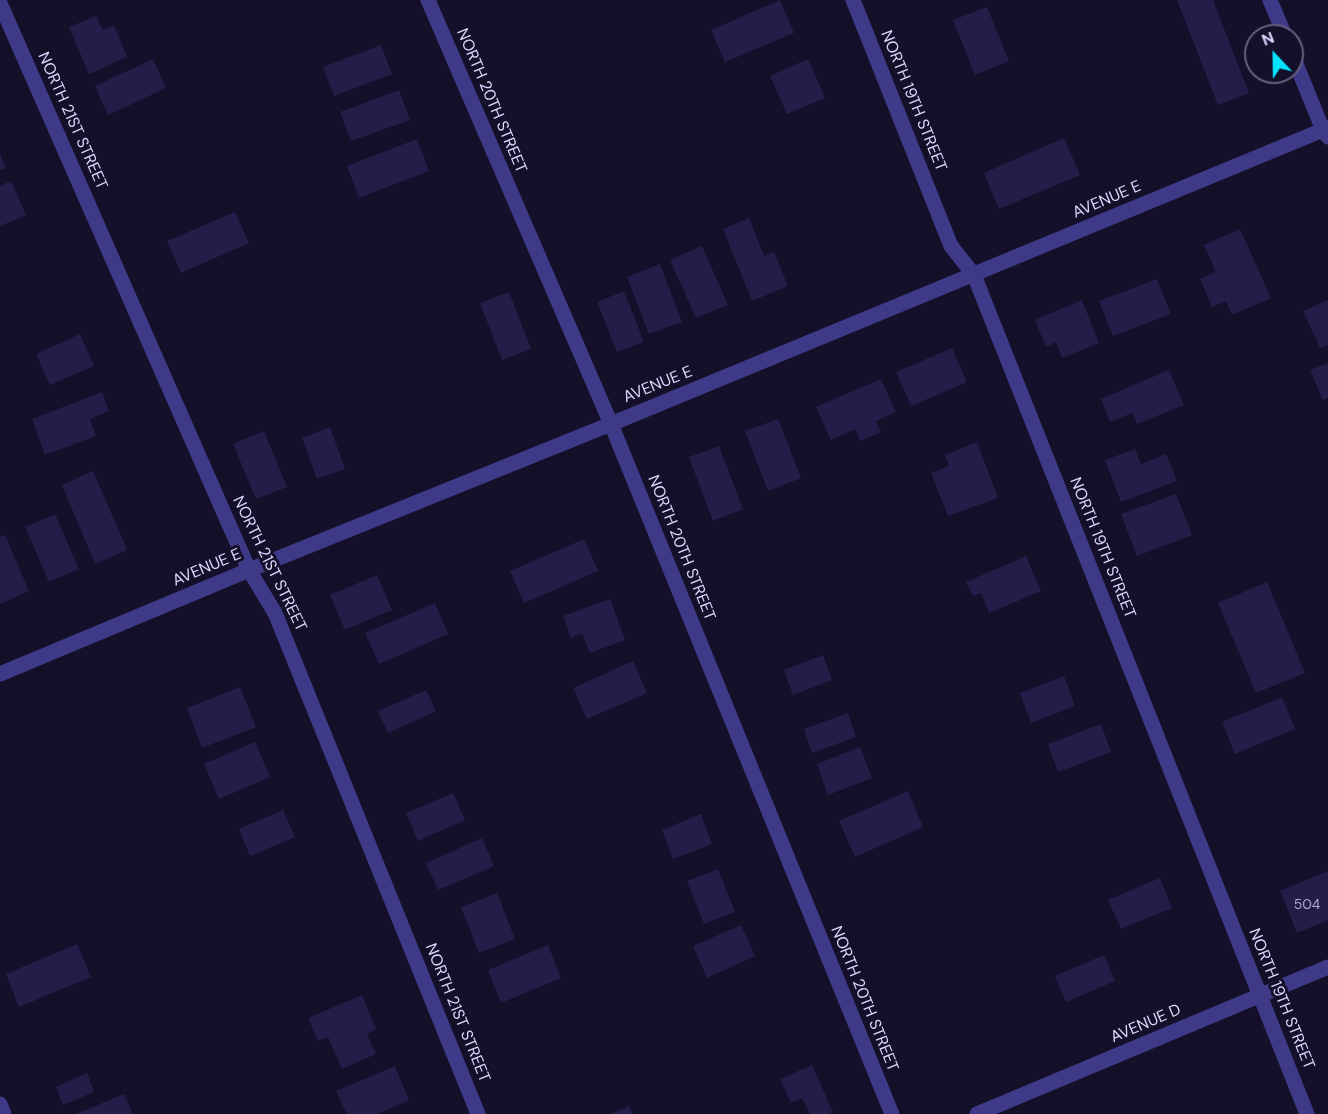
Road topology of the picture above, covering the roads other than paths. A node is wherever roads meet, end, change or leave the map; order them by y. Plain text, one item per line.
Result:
1 (428, 0) edge
2 (854, 0) edge
3 (1270, 0) edge
4 (0, 3) edge
5 (1280, 24) edge
6 (1304, 82) edge
7 (1326, 132) edge
8 (974, 275) junction
9 (611, 424) junction
10 (249, 570) junction
11 (0, 674) edge
12 (1328, 967) edge
13 (1260, 994) junction
14 (0, 1104) edge
15 (4, 1114) edge
16 (478, 1114) edge
17 (892, 1114) edge
18 (977, 1114) edge
19 (1307, 1114) edge

1 - 9 street, NORTH 20TH STREET
2 - 8 street, NORTH 19TH STREET
3 - 5 street
4 - 10 street, NORTH 21ST STREET
6 - 7 street
7 - 8 street, AVENUE E
8 - 9 street, AVENUE E
8 - 13 street, NORTH 19TH STREET
9 - 10 street, AVENUE E
9 - 17 street, NORTH 20TH STREET
10 - 11 street, AVENUE E
10 - 16 street, NORTH 21ST STREET
12 - 13 street, AVENUE D
13 - 18 street, AVENUE D
13 - 19 street, NORTH 19TH STREET
14 - 15 street

